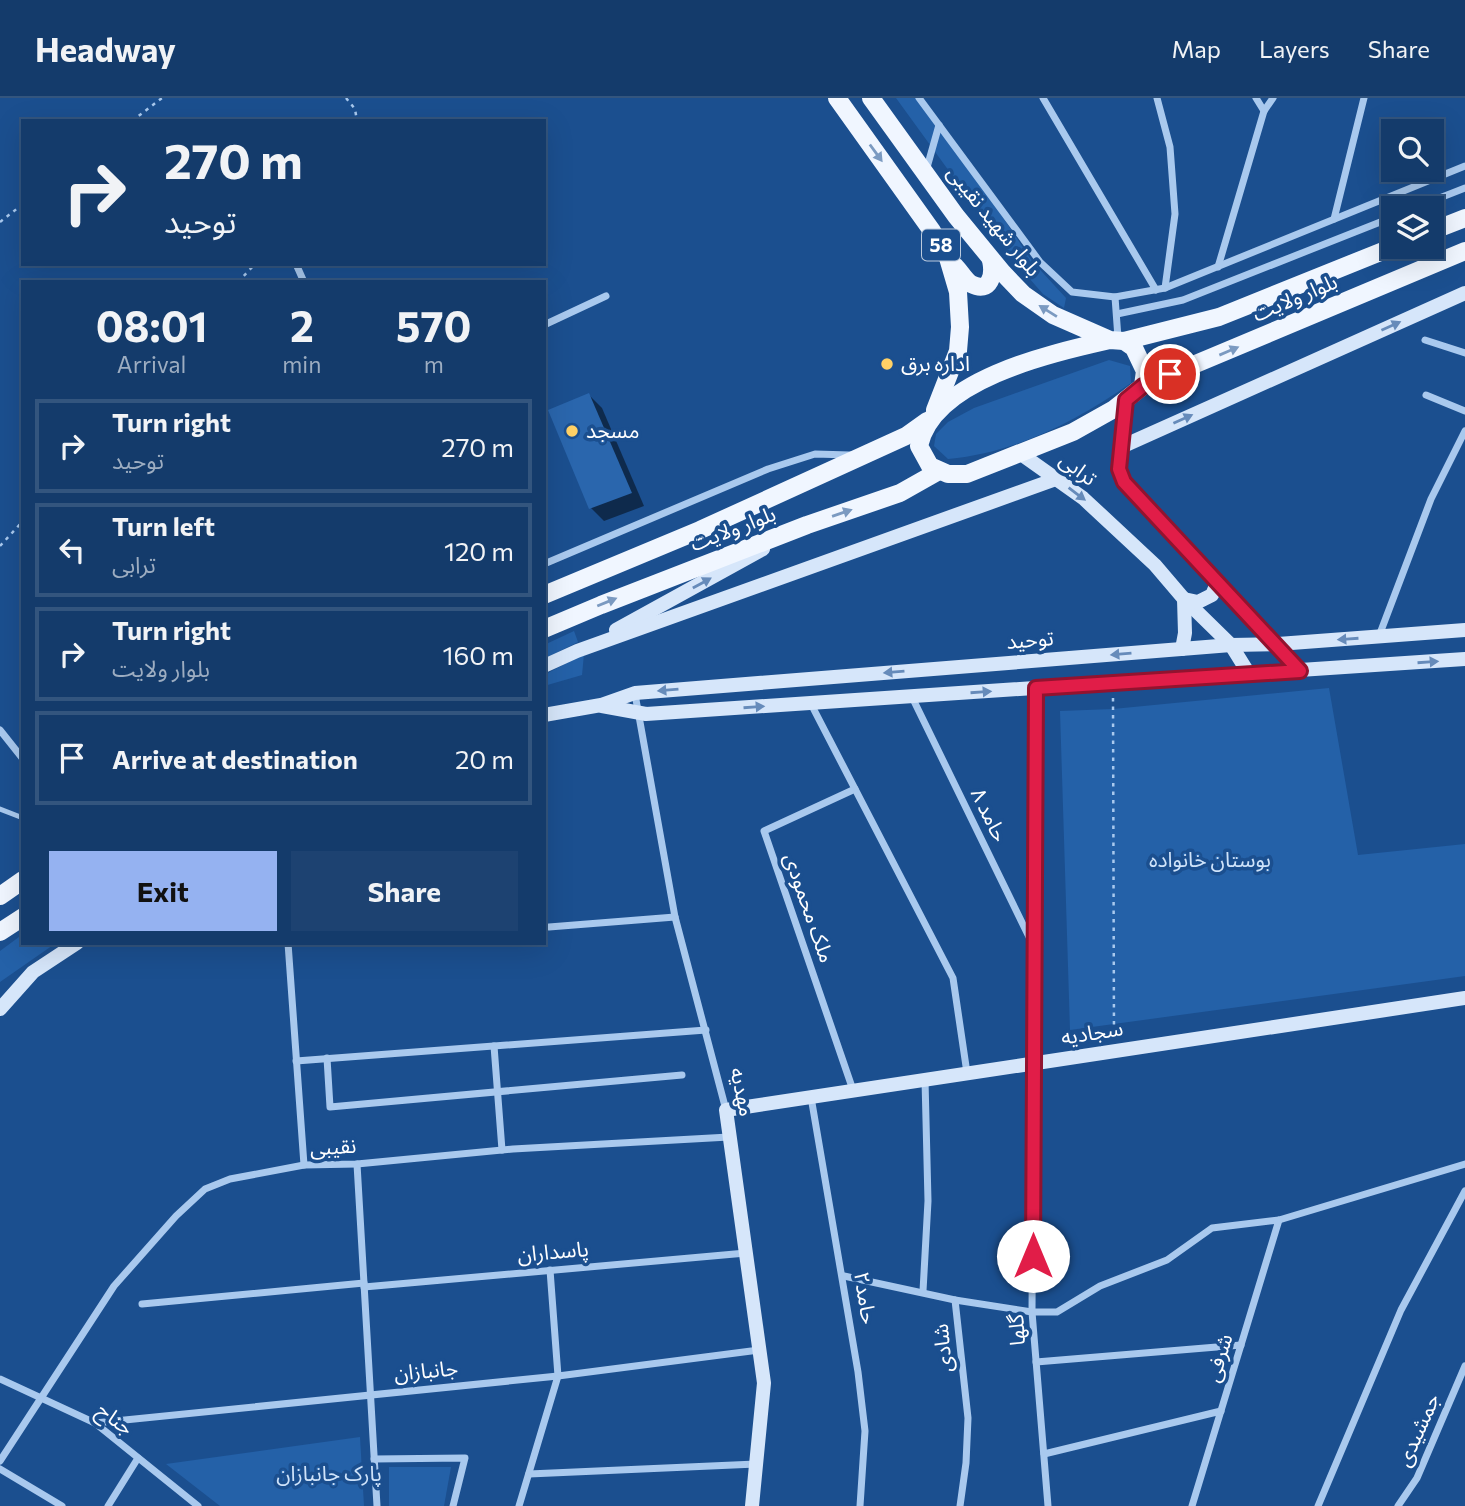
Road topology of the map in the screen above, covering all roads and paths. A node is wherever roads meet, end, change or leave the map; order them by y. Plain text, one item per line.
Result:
1 (162, 98) edge
2 (345, 98) edge
3 (836, 98) edge
4 (871, 98) edge
5 (919, 98) edge
6 (1043, 98) edge
7 (1157, 98) edge
8 (1256, 98) edge
9 (1273, 98) edge
10 (1364, 98) edge
11 (1264, 111) junction
12 (135, 119) edge
13 (357, 119) edge
14 (939, 125) junction
15 (1465, 166) edge
16 (925, 173) junction
17 (1465, 188) edge
18 (1444, 196) edge
19 (21, 206) edge
20 (1465, 218) edge
21 (1334, 219) junction
22 (1381, 221) edge
23 (0, 222) edge
24 (1444, 226) edge
25 (1465, 251) edge
26 (1381, 252) edge
27 (948, 258) junction
28 (991, 260) junction
29 (254, 266) edge
30 (1218, 267) junction
31 (240, 280) edge
32 (1160, 289) junction
33 (1465, 293) edge
34 (606, 296) dead end
35 (1115, 297) junction
36 (1117, 314) junction
37 (546, 324) edge
38 (1426, 340) dead end
39 (1117, 341) junction
40 (1465, 353) edge
41 (1143, 386) junction
42 (1426, 395) dead end
43 (1126, 400) junction
44 (1465, 411) edge
45 (931, 418) junction
46 (1465, 431) edge
47 (1121, 447) junction
48 (1021, 454) junction
49 (862, 456) junction
50 (939, 471) junction
51 (1056, 479) junction
52 (21, 523) edge
53 (807, 525) junction
54 (0, 546) edge
55 (546, 563) edge
56 (1218, 581) junction
57 (546, 594) edge
58 (1184, 599) junction
59 (546, 628) edge
60 (1465, 630) edge
61 (1378, 636) junction
62 (1278, 644) junction
63 (1231, 645) junction
64 (1182, 649) junction
65 (578, 651) junction
66 (1465, 659) edge
67 (546, 665) edge
68 (1300, 671) junction
69 (1249, 674) junction
70 (1114, 683) junction
71 (1036, 688) junction
72 (635, 693) junction
73 (912, 697) junction
74 (811, 704) junction
75 (601, 705) junction
76 (637, 714) junction
77 (546, 715) edge
78 (0, 730) edge
79 (21, 756) edge
80 (855, 789) junction
81 (0, 809) edge
82 (21, 817) edge
83 (21, 881) edge
84 (0, 896) edge
85 (675, 917) junction
86 (21, 918) edge
87 (549, 927) dead end
88 (0, 932) edge
89 (74, 945) edge
90 (288, 945) edge
91 (1035, 949) junction
92 (33, 972) junction
93 (0, 998) edge
94 (1465, 998) edge
95 (0, 1009) edge
96 (706, 1030) junction
97 (494, 1046) junction
98 (1114, 1052) junction
99 (327, 1058) junction
100 (296, 1060) junction
101 (1034, 1063) junction
102 (967, 1074) junction
103 (682, 1075) dead end
104 (925, 1080) junction
105 (853, 1091) junction
106 (496, 1092) junction
107 (811, 1097) junction
108 (726, 1110) junction
109 (730, 1137) junction
110 (502, 1150) junction
111 (357, 1164) junction
112 (1465, 1164) edge
113 (304, 1165) junction
114 (1465, 1191) edge
115 (1279, 1220) junction
116 (746, 1253) junction
117 (550, 1270) junction
118 (844, 1276) junction
119 (364, 1285) junction
120 (923, 1291) junction
121 (955, 1300) junction
122 (142, 1304) dead end
123 (1032, 1312) junction
124 (1241, 1345) junction
125 (759, 1350) junction
126 (1036, 1362) junction
127 (1465, 1366) edge
128 (558, 1376) junction
129 (0, 1379) edge
130 (370, 1393) junction
131 (41, 1396) junction
132 (1221, 1411) junction
133 (95, 1423) junction
134 (1044, 1454) junction
135 (138, 1458) junction
136 (374, 1459) junction
137 (0, 1461) edge
138 (756, 1464) junction
139 (0, 1469) edge
140 (529, 1474) junction
141 (62, 1506) edge
142 (108, 1506) edge
143 (198, 1506) edge
144 (377, 1506) edge
145 (453, 1506) edge
146 (519, 1506) edge
147 (752, 1506) edge
148 (860, 1506) edge
149 (960, 1506) edge
150 (1048, 1506) edge
151 (1192, 1506) edge
152 (1318, 1506) edge
153 (1398, 1506) edge

1 - 12 path
2 - 13 path
3 -> 27 main road, 58
4 - 16 main road, بلوار شهید نقیبی / 58
5 - 14 street
6 - 32 street
7 - 32 street
8 - 11 street
9 - 11 street
10 - 21 street
11 - 30 street
14 - 16 street
14 - 35 street
15 - 21 street
16 - 28 main road, بلوار شهید نقیبی / 58
17 - 18 street
19 - 23 path
20 - 24 main road
21 - 30 street
22 - 36 street
41 -> 25 main road, بلوار ولایت
26 - 39 main road, بلوار ولایت
27 - 28 main road
27 - 45 main road, 58
39 -> 28 main road, بلوار شهید نقیبی / 58
29 - 31 path
30 - 32 street
32 - 35 street
47 -> 33 main road
34 - 37 street
35 - 36 street
36 - 39 street
38 - 40 street
39 - 41 main road
39 - 45 main road, بلوار ولایت
41 - 43 main road, بلوار ولایت
42 - 44 street
43 - 47 main road, ترابی
43 - 48 main road, بلوار ولایت
45 - 49 main road, بلوار ولایت
45 - 50 main road
46 - 61 street
47 - 56 main road, ترابی
48 - 50 main road, بلوار ولایت
48 - 51 main road, ترابی
49 - 55 street
49 - 57 main road, بلوار ولایت
53 -> 50 main road, بلوار ولایت
51 -> 58 main road, ترابی
51 - 65 main road
52 - 54 path
59 -> 53 main road, بلوار ولایت
65 -> 53 main road
56 - 58 main road
56 - 62 main road, ترابی
58 - 63 main road, ترابی
58 - 64 main road
60 - 61 main road, توحید
61 -> 62 main road, توحید
62 - 63 main road, توحید
62 - 68 main road, ترابی
63 - 64 main road, توحید
63 - 69 main road, ترابی
64 -> 72 main road, توحید
65 - 67 main road
68 -> 66 main road, توحید
68 - 69 main road, توحید
69 - 70 main road, توحید
70 - 71 main road, توحید
70 - 98 path
73 -> 71 main road, توحید
71 - 91 street, گلها
72 - 75 main road, توحید
72 - 76 street, مهدیه
73 - 74 main road, توحید
73 - 91 street, حامد ۸
76 -> 74 main road, توحید
74 - 80 street
75 - 76 main road, توحید
75 - 77 main road, توحید
76 - 85 street, مهدیه
78 - 79 street
80 - 102 street
80 - 105 street, ملک محمودی
81 - 82 lane
83 - 84 main road
85 - 87 street
85 - 96 street, مهدیه
86 - 88 main road
89 - 92 main road
90 - 100 street
91 - 101 street, گلها
92 - 93 street
92 - 95 main road
94 - 98 main road, سجادیه
96 - 97 street
96 - 108 street, مهدیه
97 - 99 street
97 - 106 street
98 - 101 main road, سجادیه
99 - 100 street
99 - 106 street
100 - 113 street
101 - 102 main road, سجادیه
101 - 123 street, گلها
102 - 104 main road, سجادیه
103 - 106 street
104 - 105 main road, سجادیه
104 - 120 street
105 - 107 main road, سجادیه
106 - 110 street
107 - 108 main road, سجادیه
107 - 118 street, حامد۲
108 - 109 main road, مهدیه
109 - 110 street, نقیبی
109 - 116 main road, مهدیه
110 - 111 street, نقیبی
111 - 113 street, نقیبی
111 - 119 street
112 - 115 street
113 - 131 street, نقیبی
114 - 152 street
115 - 123 street
115 - 124 street, شرفی
116 - 117 street, پاسداران
116 - 125 main road, مهدیه
117 - 119 street, پاسداران
117 - 128 street
118 - 120 street, شادی
118 - 148 street, حامد۲
119 - 122 street, پاسداران
119 - 130 street
120 - 121 street, شادی
121 - 123 street
121 - 149 street, شادی
123 - 126 street, گلها
124 - 126 street
124 - 132 street, شرفی
125 - 128 street, جانبازان
125 - 138 main road, مهدیه
126 - 134 street, گلها
127 - 153 street, جمشیدی
128 - 130 street, جانبازان
128 - 140 street
129 - 131 street, جناح
130 - 133 street, جانبازان
130 - 136 street
131 - 133 street, جناح
131 - 137 street, نقیبی
132 - 134 street
132 - 151 street, شرفی
133 - 135 street, جناح
134 - 150 street, گلها
135 - 142 street
135 - 143 street, جناح
136 - 144 street
136 - 145 street
138 - 140 street
138 - 147 main road, مهدیه
139 - 141 street
140 - 146 street

